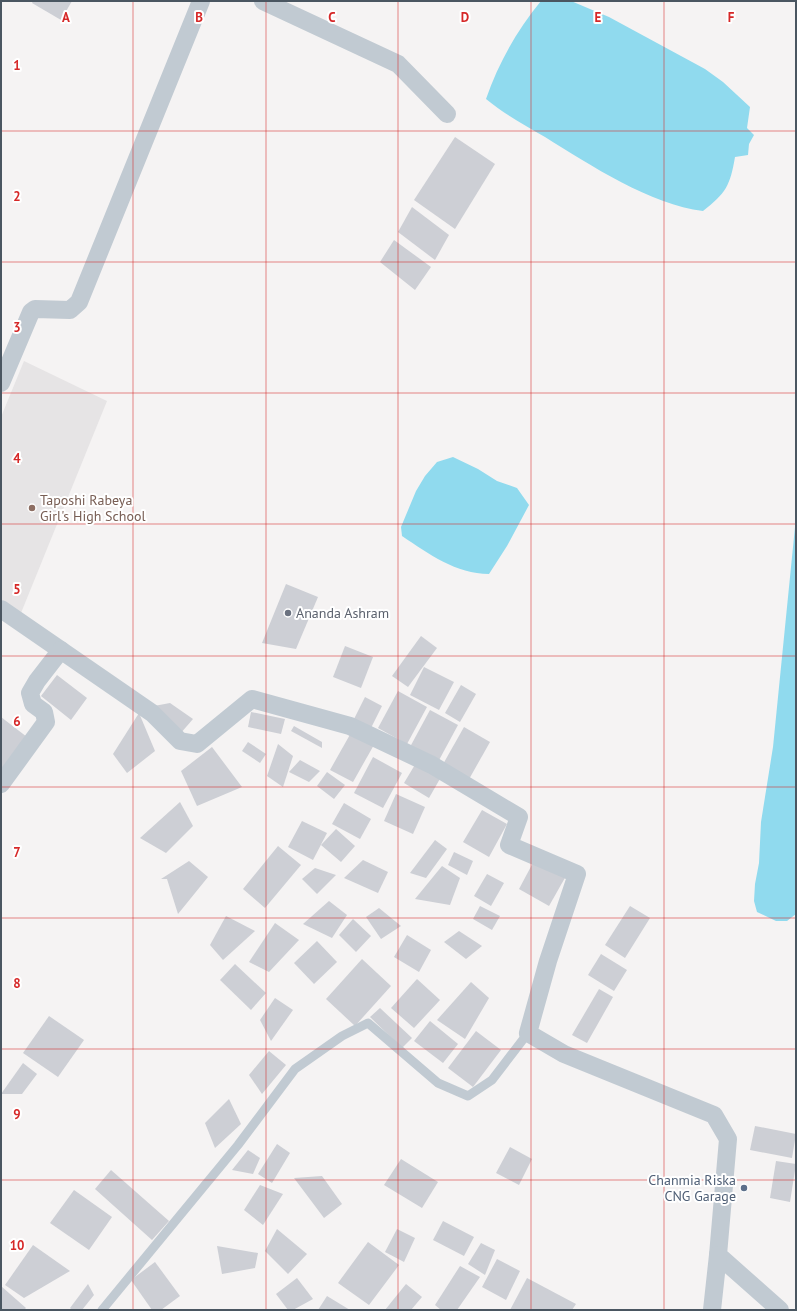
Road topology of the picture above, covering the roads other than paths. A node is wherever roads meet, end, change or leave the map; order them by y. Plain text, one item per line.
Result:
1 (201, 1) edge
2 (263, 1) edge
3 (447, 114) dead end
4 (1, 383) edge
5 (1, 609) edge
6 (60, 650) junction
7 (1, 784) edge
8 (528, 1033) junction
9 (718, 1255) junction
10 (102, 1310) edge
11 (712, 1310) edge
12 (780, 1310) edge

1 - 4 street
2 - 3 street
5 - 6 street
6 - 7 street
6 - 8 street
8 - 9 street
8 - 10 lane
9 - 11 street
9 - 12 street

